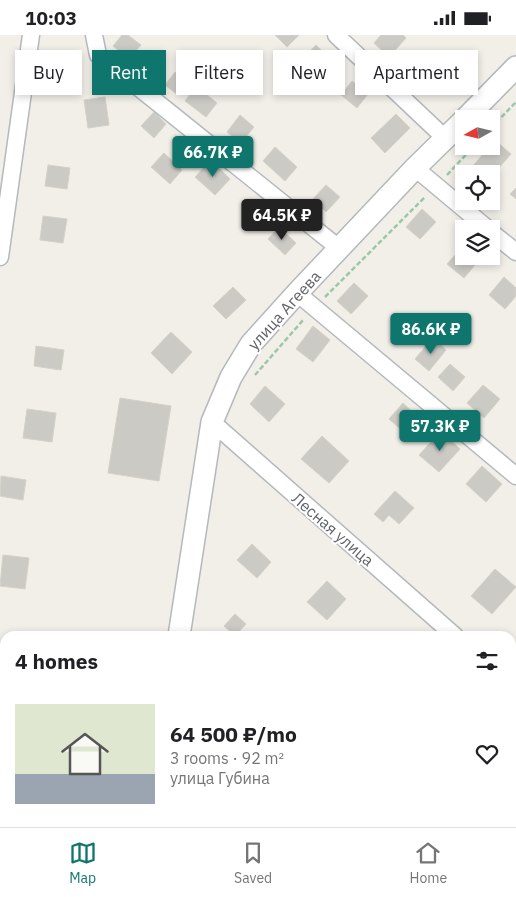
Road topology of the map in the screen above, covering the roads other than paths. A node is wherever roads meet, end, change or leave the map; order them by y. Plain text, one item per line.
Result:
1 (30, 35) edge
2 (94, 35) edge
3 (336, 35) edge
4 (516, 67) edge
5 (475, 110) edge
6 (455, 130) edge
7 (446, 139) junction
8 (415, 168) junction
9 (477, 220) edge
10 (500, 239) edge
11 (340, 249) junction
12 (516, 252) edge
13 (0, 257) edge
14 (297, 293) junction
15 (212, 421) junction
16 (516, 476) edge
17 (180, 631) edge
18 (449, 631) edge

1 - 13 street
2 - 11 street
3 - 7 street
4 - 5 street, улица Агеева
6 - 7 street, улица Агеева
7 - 8 street, улица Агеева
8 - 9 street
8 - 11 street, улица Агеева
10 - 12 street
11 - 14 street, улица Агеева
14 - 15 street, улица Агеева
14 - 16 street
15 - 17 street, улица Агеева
15 - 18 street, Лесная улица

